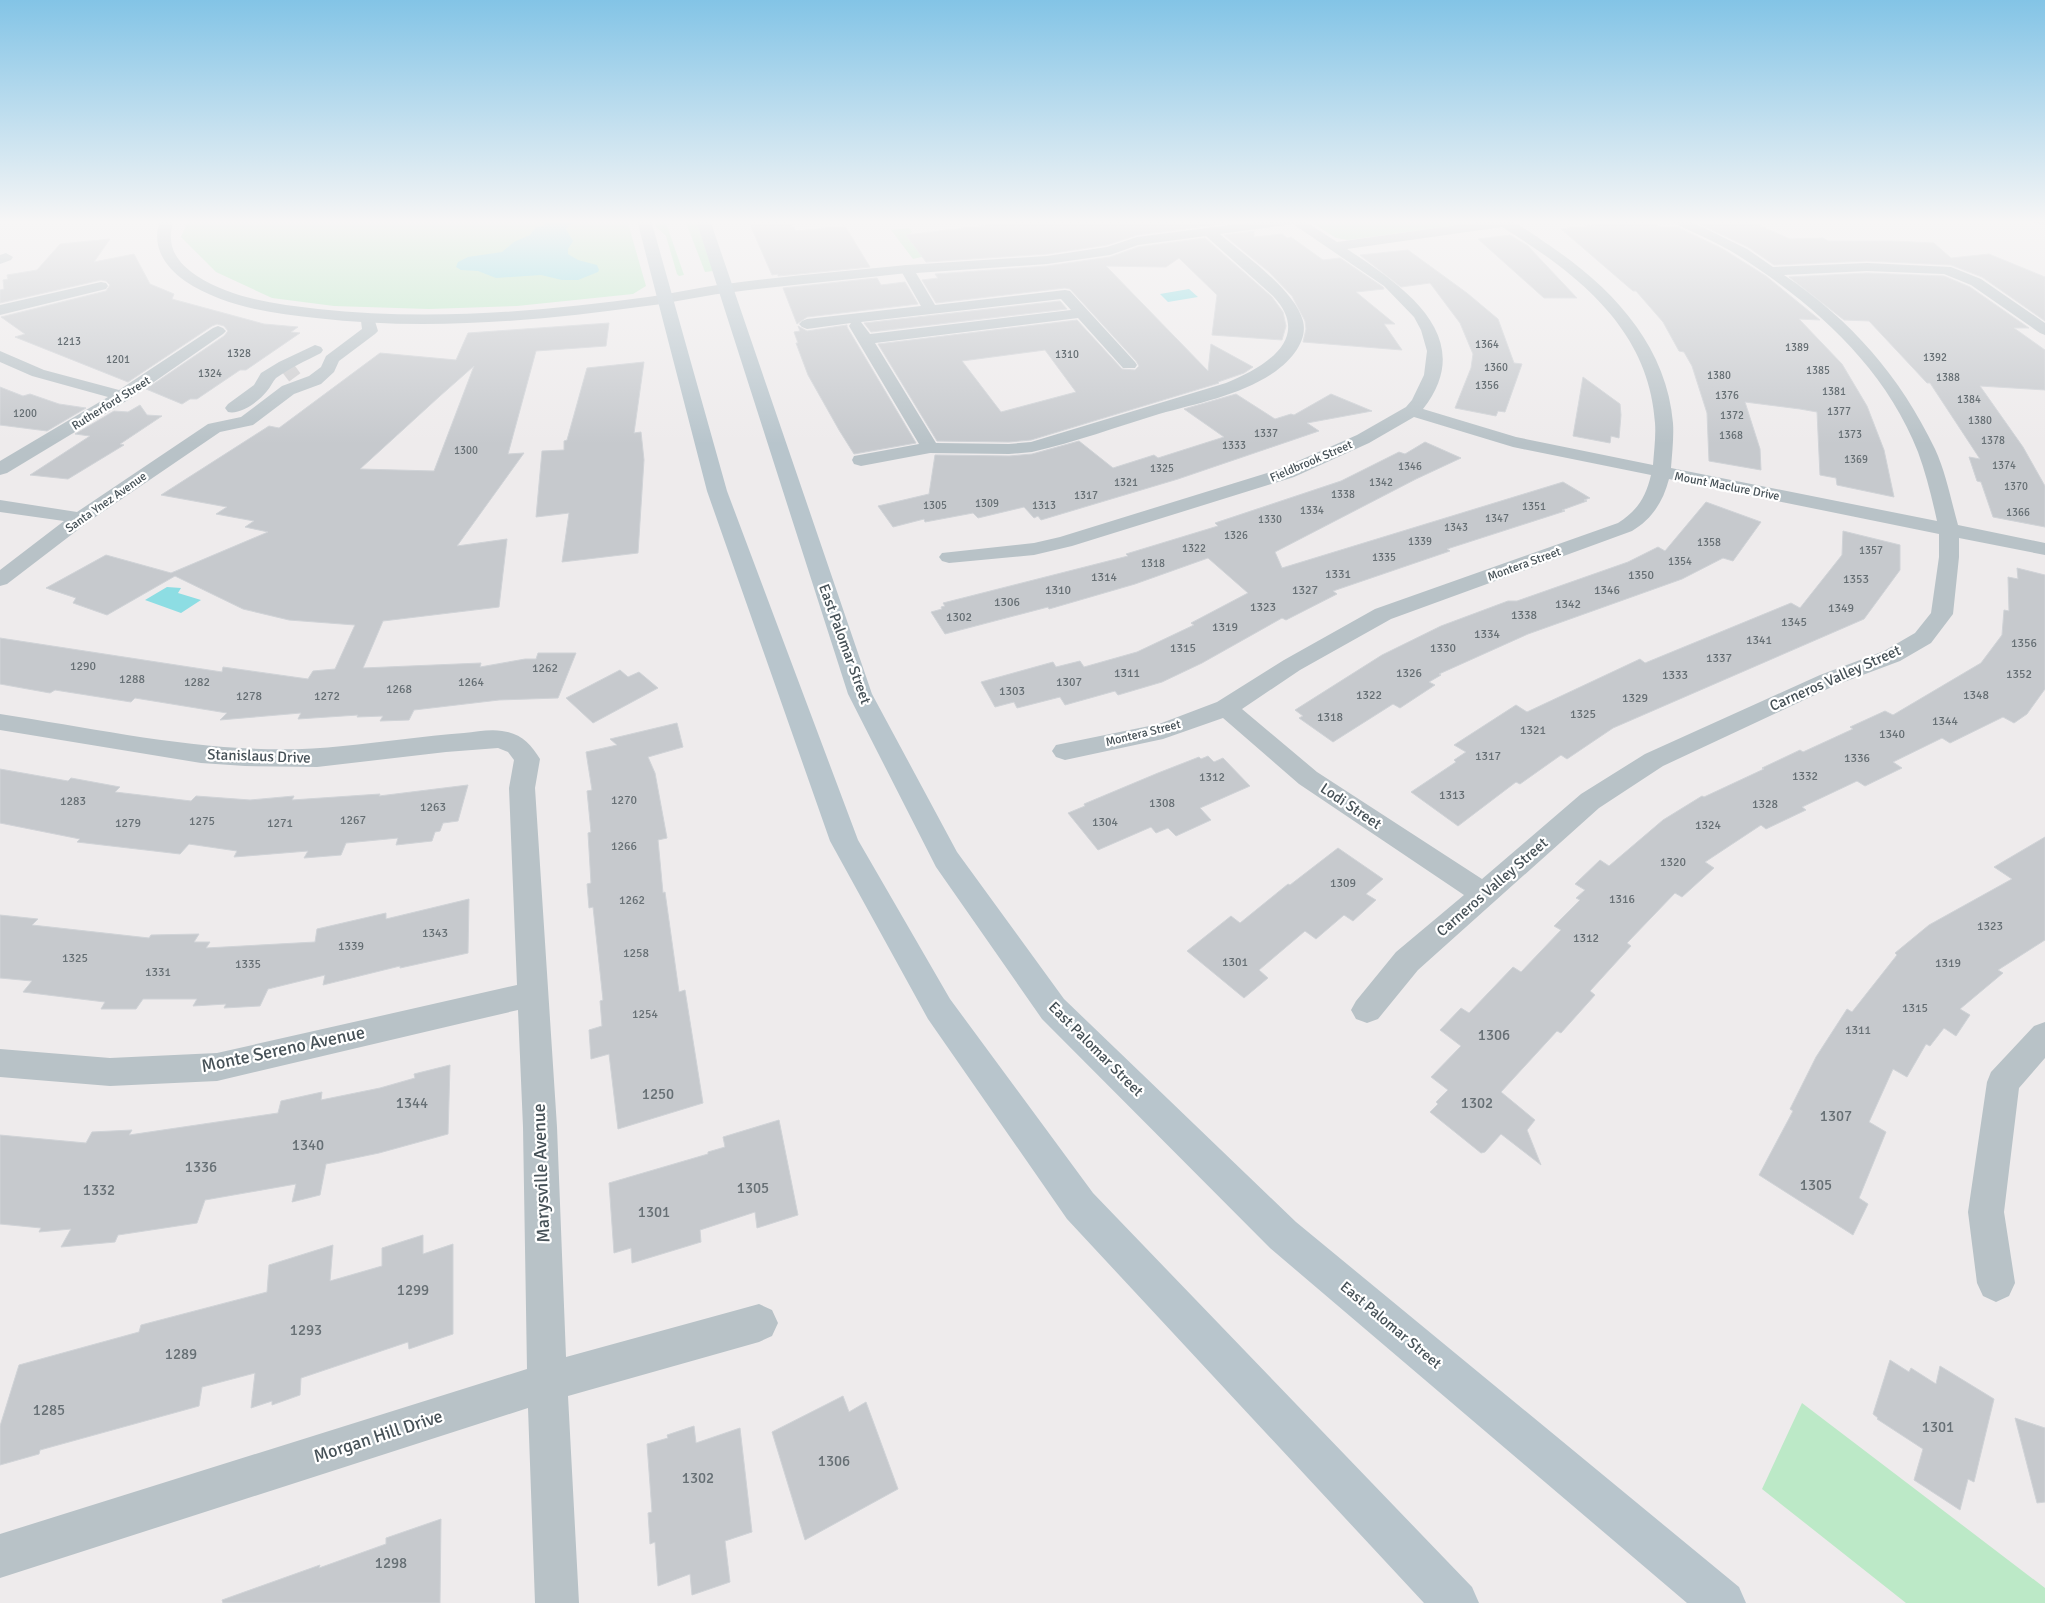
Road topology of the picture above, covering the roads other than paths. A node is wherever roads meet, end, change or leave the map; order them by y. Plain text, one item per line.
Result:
1 (64, 295) edge
2 (225, 295) edge
3 (663, 295) edge
4 (693, 295) edge
5 (728, 295) edge
6 (922, 295) edge
7 (1058, 295) edge
8 (1066, 295) edge
9 (1280, 295) edge
10 (1401, 295) edge
11 (1604, 295) edge
12 (1804, 295) edge
13 (1994, 295) edge
14 (664, 300) junction
15 (0, 310) edge
16 (931, 310) junction
17 (1082, 312) junction
18 (853, 319) junction
19 (370, 320) junction
20 (807, 324) dead end
21 (343, 330) dead end
22 (2045, 330) edge
23 (218, 331) dead end
24 (866, 339) junction
25 (329, 340) dead end
26 (315, 350) junction
27 (0, 356) edge
28 (1129, 365) dead end
29 (261, 388) junction
30 (122, 396) junction
31 (1412, 411) junction
32 (214, 428) junction
33 (930, 448) junction
34 (861, 460) dead end
35 (0, 469) edge
36 (1661, 473) junction
37 (0, 506) edge
38 (81, 518) junction
39 (1949, 529) junction
40 (2045, 549) edge
41 (949, 557) dead end
42 (0, 580) edge
43 (1226, 708) junction
44 (0, 722) edge
45 (517, 746) joint
46 (1065, 751) dead end
47 (1484, 894) junction
48 (533, 994) junction
49 (1367, 1010) dead end
50 (2045, 1036) edge
51 (0, 1063) edge
52 (1996, 1283) dead end
53 (759, 1323) dead end
54 (547, 1382) junction
55 (0, 1556) edge
56 (557, 1603) edge
57 (1456, 1603) edge
58 (1723, 1603) edge

1 - 15 street
2 - 19 street
3 - 14 main road
4 - 14 street
5 - 58 main road, East Palomar Street
6 - 16 street
7 - 16 street
8 - 17 street
9 - 33 street
10 - 31 street, Fieldbrook Street
11 - 36 street, Montera Street
12 - 39 street, Carneros Valley Street
13 - 22 street
14 - 19 street
14 - 57 main road
16 - 18 street
17 - 24 street
17 - 28 street
18 - 20 street
18 - 24 street
19 - 21 street
19 - 32 street, Santa Ynez Avenue
23 - 30 street, Rutherford Street
24 - 33 street
25 - 26 street, Santa Ynez Avenue
26 - 29 street, Santa Ynez Avenue
26 - 29 street, Santa Ynez Avenue
27 - 30 street
29 - 32 street, Santa Ynez Avenue
30 - 35 street, Rutherford Street
31 - 36 street, Mount Maclure Drive
31 - 41 street, Fieldbrook Street
32 - 38 street, Santa Ynez Avenue
33 - 34 street
36 - 39 street, Mount Maclure Drive
36 - 43 street, Montera Street
37 - 38 street
38 - 42 street, Santa Ynez Avenue
39 - 40 street, Mount Maclure Drive
39 - 47 street, Carneros Valley Street
43 - 46 street, Montera Street
43 - 47 street, Lodi Street
44 - 45 street, Stanislaus Drive
45 - 48 street, Marysville Avenue
47 - 49 street, Carneros Valley Street
48 - 51 street, Monte Sereno Avenue
48 - 54 street, Marysville Avenue
50 - 52 street
53 - 54 street, Morgan Hill Drive
54 - 55 street, Morgan Hill Drive
54 - 56 street, Marysville Avenue

